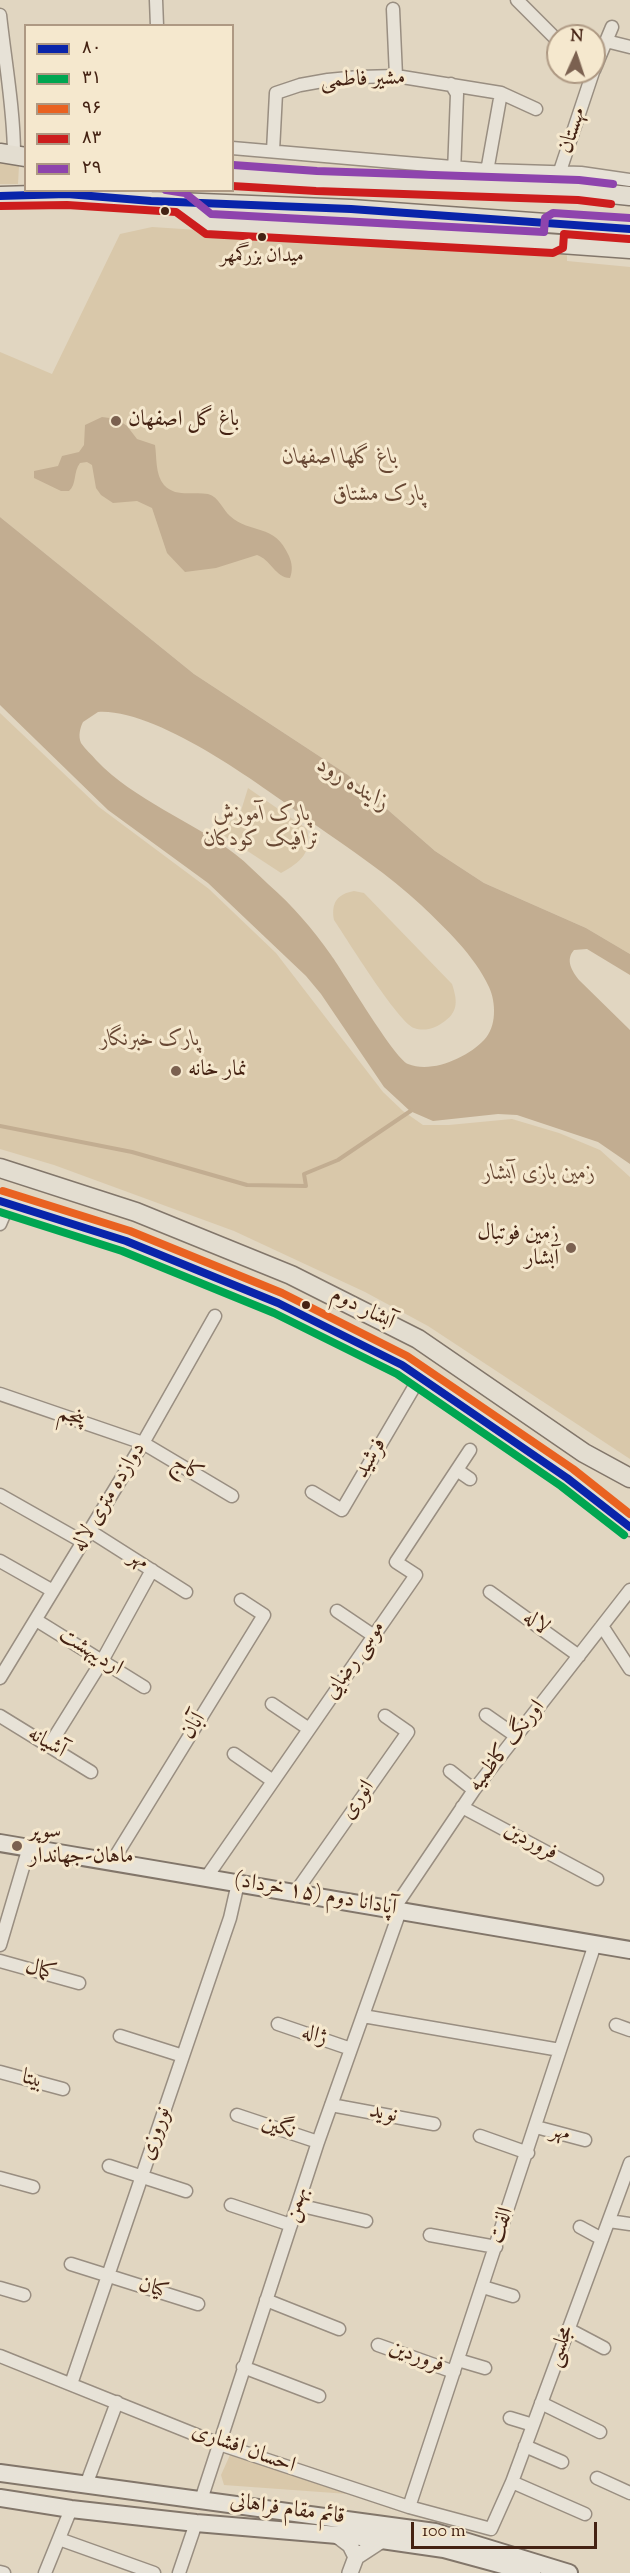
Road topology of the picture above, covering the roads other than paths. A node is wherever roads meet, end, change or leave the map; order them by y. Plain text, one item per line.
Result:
1 (156, 0) edge
2 (517, 0) edge
3 (393, 9) dead end
4 (0, 15) edge
5 (158, 24) edge
6 (612, 27) dead end
7 (546, 30) edge
8 (606, 41) joint
9 (630, 47) edge
10 (396, 76) junction
11 (451, 84) junction
12 (589, 84) edge
13 (501, 93) junction
14 (536, 108) dead end
15 (20, 129) edge
16 (234, 148) edge
17 (273, 151) junction
18 (13, 155) edge
19 (454, 166) junction
20 (234, 175) edge
21 (486, 178) junction
22 (630, 180) edge
23 (557, 181) junction
24 (453, 186) junction
25 (0, 196) edge
26 (630, 196) edge
27 (180, 202) junction
28 (554, 223) junction
29 (630, 229) edge
30 (554, 243) junction
31 (630, 249) edge
32 (0, 1168) edge
33 (4, 1202) edge
34 (0, 1224) edge
35 (215, 1316) dead end
36 (420, 1377) junction
37 (0, 1394) edge
38 (143, 1443) junction
39 (470, 1450) dead end
40 (457, 1470) junction
41 (470, 1479) dead end
42 (630, 1480) edge
43 (312, 1492) dead end
44 (0, 1495) edge
45 (232, 1496) dead end
46 (630, 1527) edge
47 (90, 1531) junction
48 (83, 1542) junction
49 (0, 1561) edge
50 (152, 1570) junction
51 (630, 1590) edge
52 (53, 1591) junction
53 (186, 1592) dead end
54 (490, 1592) dead end
55 (241, 1600) dead end
56 (337, 1611) dead end
57 (36, 1620) junction
58 (602, 1626) junction
59 (374, 1636) junction
60 (579, 1656) junction
61 (102, 1661) junction
62 (630, 1669) edge
63 (0, 1677) edge
64 (144, 1687) dead end
65 (272, 1704) dead end
66 (486, 1715) dead end
67 (0, 1716) edge
68 (385, 1716) dead end
69 (309, 1728) junction
70 (516, 1736) junction
71 (49, 1746) junction
72 (234, 1754) dead end
73 (450, 1771) dead end
74 (91, 1772) dead end
75 (273, 1781) junction
76 (474, 1790) junction
77 (462, 1807) junction
78 (0, 1843) edge
79 (29, 1848) junction
80 (112, 1862) junction
81 (206, 1878) junction
82 (597, 1879) dead end
83 (238, 1883) junction
84 (295, 1893) junction
85 (397, 1910) junction
86 (595, 1944) junction
87 (0, 1945) edge
88 (630, 1950) edge
89 (0, 1961) edge
90 (79, 1983) dead end
91 (363, 2016) junction
92 (278, 2024) dead end
93 (616, 2025) dead end
94 (630, 2030) edge
95 (120, 2036) dead end
96 (351, 2049) junction
97 (560, 2050) junction
98 (183, 2056) junction
99 (0, 2073) edge
100 (63, 2089) dead end
101 (331, 2105) junction
102 (237, 2115) dead end
103 (434, 2124) dead end
104 (536, 2127) junction
105 (480, 2136) dead end
106 (585, 2140) dead end
107 (318, 2142) junction
108 (528, 2153) junction
109 (630, 2163) edge
110 (109, 2166) dead end
111 (142, 2176) junction
112 (0, 2178) edge
113 (33, 2187) dead end
114 (186, 2191) dead end
115 (231, 2205) dead end
116 (298, 2205) junction
117 (366, 2221) dead end
118 (609, 2221) junction
119 (630, 2224) edge
120 (291, 2225) junction
121 (580, 2227) dead end
122 (430, 2235) dead end
123 (602, 2240) junction
124 (496, 2247) junction
125 (71, 2264) dead end
126 (108, 2276) junction
127 (483, 2287) junction
128 (0, 2288) edge
129 (24, 2295) dead end
130 (513, 2296) dead end
131 (266, 2300) junction
132 (198, 2304) dead end
133 (339, 2329) dead end
134 (568, 2329) junction
135 (378, 2344) dead end
136 (604, 2348) dead end
137 (0, 2356) edge
138 (458, 2360) junction
139 (243, 2367) junction
140 (485, 2368) dead end
141 (454, 2373) junction
142 (71, 2384) junction
143 (319, 2396) dead end
144 (117, 2402) junction
145 (541, 2403) junction
146 (510, 2418) dead end
147 (533, 2426) junction
148 (600, 2432) dead end
149 (219, 2444) junction
150 (525, 2446) junction
151 (562, 2462) dead end
152 (0, 2473) edge
153 (597, 2478) dead end
154 (512, 2482) junction
155 (86, 2485) junction
156 (630, 2493) edge
157 (0, 2498) edge
158 (201, 2500) junction
159 (409, 2507) junction
160 (71, 2509) junction
161 (585, 2514) dead end
162 (196, 2523) junction
163 (491, 2529) joint
164 (338, 2536) junction
165 (59, 2540) junction
166 (382, 2540) junction
167 (356, 2557) junction
168 (45, 2573) edge
169 (154, 2573) edge
170 (179, 2573) edge
171 (350, 2573) edge
172 (532, 2573) edge
173 (569, 2573) edge

1 - 5 street
2 - 7 street
3 - 10 street
4 - 15 street
6 - 8 street, مهستان
8 - 9 street
10 - 11 street, مشیر فاطمی
10 - 17 street, مشیر فاطمی
11 - 13 street, مشیر فاطمی
11 - 19 street
12 - 23 street, مهستان
13 - 14 street, مشیر فاطمی
13 - 21 street
15 - 18 street
16 - 17 street
17 - 19 street
19 - 21 street
19 - 24 street
20 - 24 main road
21 - 23 main road
21 - 24 main road
22 - 23 street
23 - 26 main road
25 - 27 main road
27 - 28 main road
27 - 30 main road
28 - 29 main road
28 - 30 main road
30 - 31 main road
32 - 42 main road, آبشار دوم
33 - 34 street
33 - 36 main road, آبشار دوم
35 - 38 street, دوازده متری لاله
36 - 43 street, فرشید
36 - 46 main road, آبشار دوم
37 - 38 street, پنجم
38 - 45 street, کاج
38 - 47 street, دوازده متری لاله
39 - 40 street, موسی رضایی
40 - 41 street
40 - 59 street, موسی رضایی
44 - 48 street
47 - 48 street, دوازده متری لاله
47 - 50 street, مهر
48 - 52 street, دوازده متری لاله
49 - 52 street
50 - 53 street, مهر
50 - 61 street
51 - 58 street, اورنگ کاظمیه
52 - 57 street, دوازده متری لاله
54 - 60 street, لاله
55 - 80 street, آبان
56 - 59 street
57 - 61 street, اردیبهشت
57 - 63 street, دوازده متری لاله
58 - 60 street, اورنگ کاظمیه
58 - 62 street
59 - 69 street, موسی رضایی
60 - 70 street, اورنگ کاظمیه
61 - 64 street, اردیبهشت
61 - 71 street
65 - 69 street
66 - 70 street
67 - 71 street, آشیانه
68 - 84 street, انوری
69 - 75 street, موسی رضایی
70 - 76 street, اورنگ کاظمیه
71 - 74 street, آشیانه
72 - 75 street
73 - 76 street
75 - 81 street, موسی رضایی
76 - 77 street, اورنگ کاظمیه
77 - 82 street, فروردین
77 - 85 street, اورنگ کاظمیه
78 - 79 main road, آپادانا دوم (۱۵ خرداد)
79 - 80 main road, آپادانا دوم (۱۵ خرداد)
79 - 87 street
80 - 81 main road, آپادانا دوم (۱۵ خرداد)
81 - 83 main road, آپادانا دوم (۱۵ خرداد)
83 - 84 main road, آپادانا دوم (۱۵ خرداد)
83 - 98 street, نوروزی
84 - 85 main road, آپادانا دوم (۱۵ خرداد)
85 - 86 main road, آپادانا دوم (۱۵ خرداد)
85 - 91 street, بهمن
86 - 88 main road, آپادانا دوم (۱۵ خرداد)
86 - 97 street, الفت
89 - 90 street, کمال
91 - 96 street, بهمن
91 - 97 street
92 - 96 street, ژاله
93 - 94 street
95 - 98 street
96 - 101 street, بهمن
97 - 104 street, الفت
98 - 111 street, نوروزی
99 - 100 street, بیتا
101 - 103 street, نوید
101 - 107 street, بهمن
102 - 107 street, نگین
104 - 106 street, مهر
104 - 108 street, الفت
105 - 108 street
107 - 116 street, بهمن
108 - 124 street, الفت
109 - 118 street, مجلسی
110 - 111 street
111 - 114 street
111 - 126 street, نوروزی
112 - 113 street
115 - 120 street
116 - 117 street
116 - 120 street, بهمن
118 - 119 street
118 - 123 street, مجلسی
120 - 131 street, بهمن
121 - 123 street
122 - 124 street
123 - 134 street, مجلسی
124 - 127 street, الفت
125 - 126 street, کیان
126 - 132 street, کیان
126 - 142 street, نوروزی
127 - 130 street
127 - 138 street, الفت
128 - 129 street
131 - 133 street
131 - 139 street, بهمن
134 - 136 street
134 - 145 street, مجلسی
135 - 141 street, فروردین
137 - 142 street, احسان افشاری
138 - 140 street
138 - 141 street, الفت
139 - 143 street
139 - 149 street, بهمن
141 - 159 street, الفت
142 - 144 street, احسان افشاری
144 - 149 street, احسان افشاری
144 - 155 street
145 - 147 street, مجلسی
145 - 148 street
146 - 147 street
147 - 150 street, مجلسی
149 - 158 street, بهمن
149 - 159 street, احسان افشاری
150 - 151 street
150 - 154 street, مجلسی
152 - 155 main road, قائم مقام فراهانی
153 - 156 street
154 - 161 street
154 - 163 street, مجلسی
155 - 158 main road, قائم مقام فراهانی
157 - 160 main road, قائم مقام فراهانی
158 - 162 main road
158 - 173 main road, قائم مقام فراهانی
159 - 163 street, احسان افشاری
160 - 162 main road, قائم مقام فراهانی
160 - 165 street
162 - 164 main road, قائم مقام فراهانی
162 - 170 street
164 - 166 main road, قائم مقام فراهانی
164 - 167 street
165 - 168 street
165 - 169 street
166 - 167 street
166 - 172 main road, قائم مقام فراهانی
167 - 171 street

